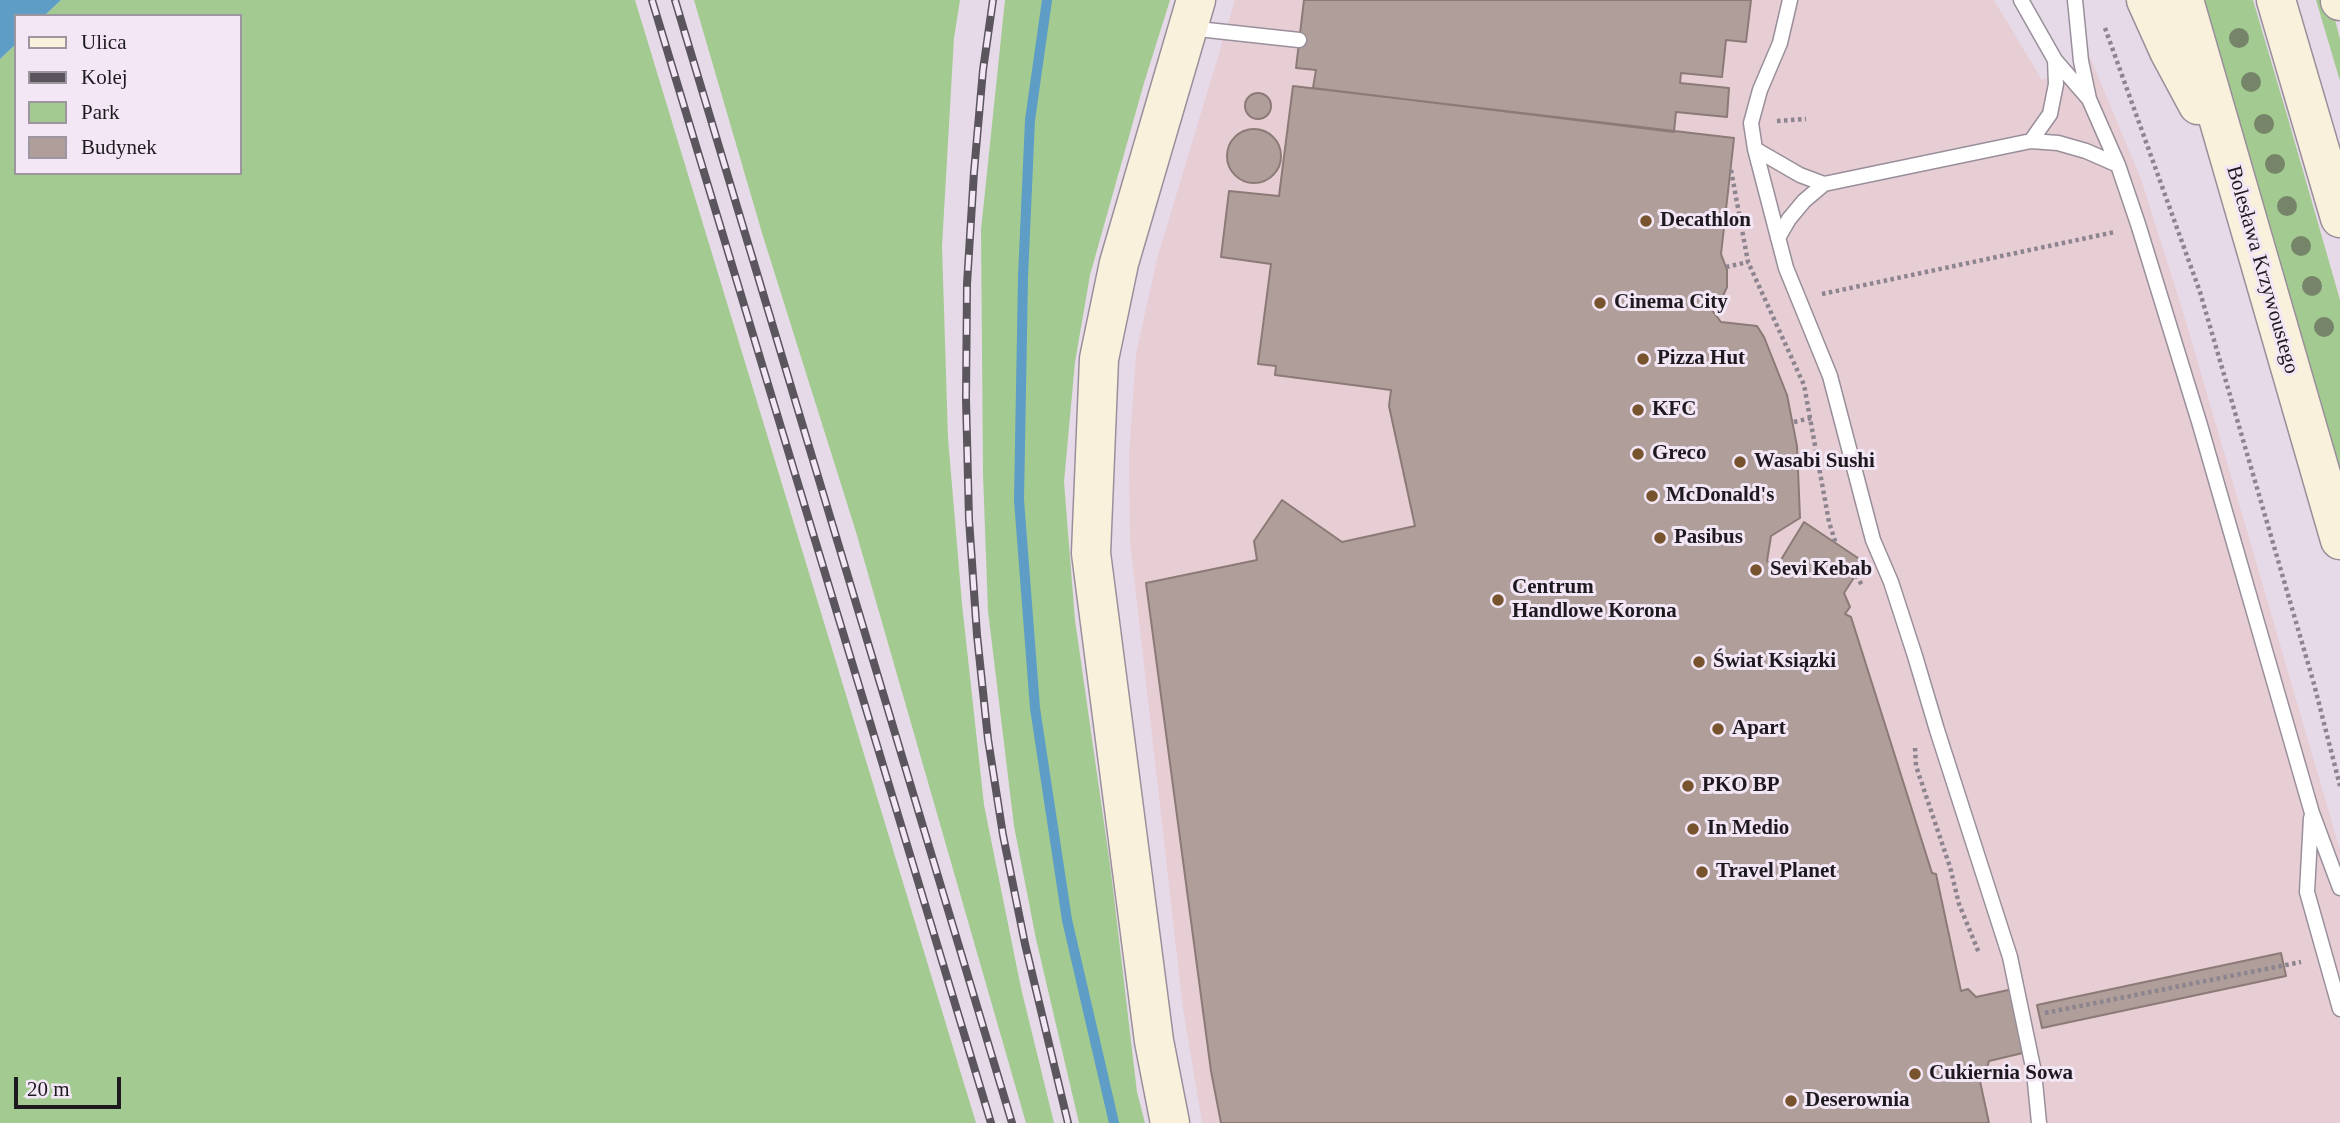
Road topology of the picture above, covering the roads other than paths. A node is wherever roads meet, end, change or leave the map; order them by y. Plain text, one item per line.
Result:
1 (1790, 0) edge
2 (2021, 0) edge
3 (2075, 0) edge
4 (2146, 0) edge
5 (2184, 0) edge
6 (2276, 0) edge
7 (1192, 14) edge
8 (1299, 40) dead end
9 (2056, 60) junction
10 (2089, 99) junction
11 (2031, 141) junction
12 (1755, 149) junction
13 (2118, 165) junction
14 (2235, 176) junction
15 (1824, 184) junction
16 (2340, 218) edge
17 (1778, 238) junction
18 (2340, 540) edge
19 (2312, 813) junction
20 (2340, 888) edge
21 (2340, 1009) edge
22 (1170, 1123) edge
23 (2039, 1123) edge

1 - 12 lane
2 - 9 lane
3 - 10 lane
4 - 14 street
5 - 14 street, Bolesława Krzywoustego
6 - 16 street
7 - 8 lane
7 - 22 street
9 - 10 lane
9 - 11 lane
10 - 13 lane
11 - 13 lane
11 - 15 lane
12 - 15 lane
12 - 17 lane
13 - 19 lane
14 - 18 street, Bolesława Krzywoustego
15 - 17 lane
17 - 23 lane
19 - 20 lane
19 - 21 lane

